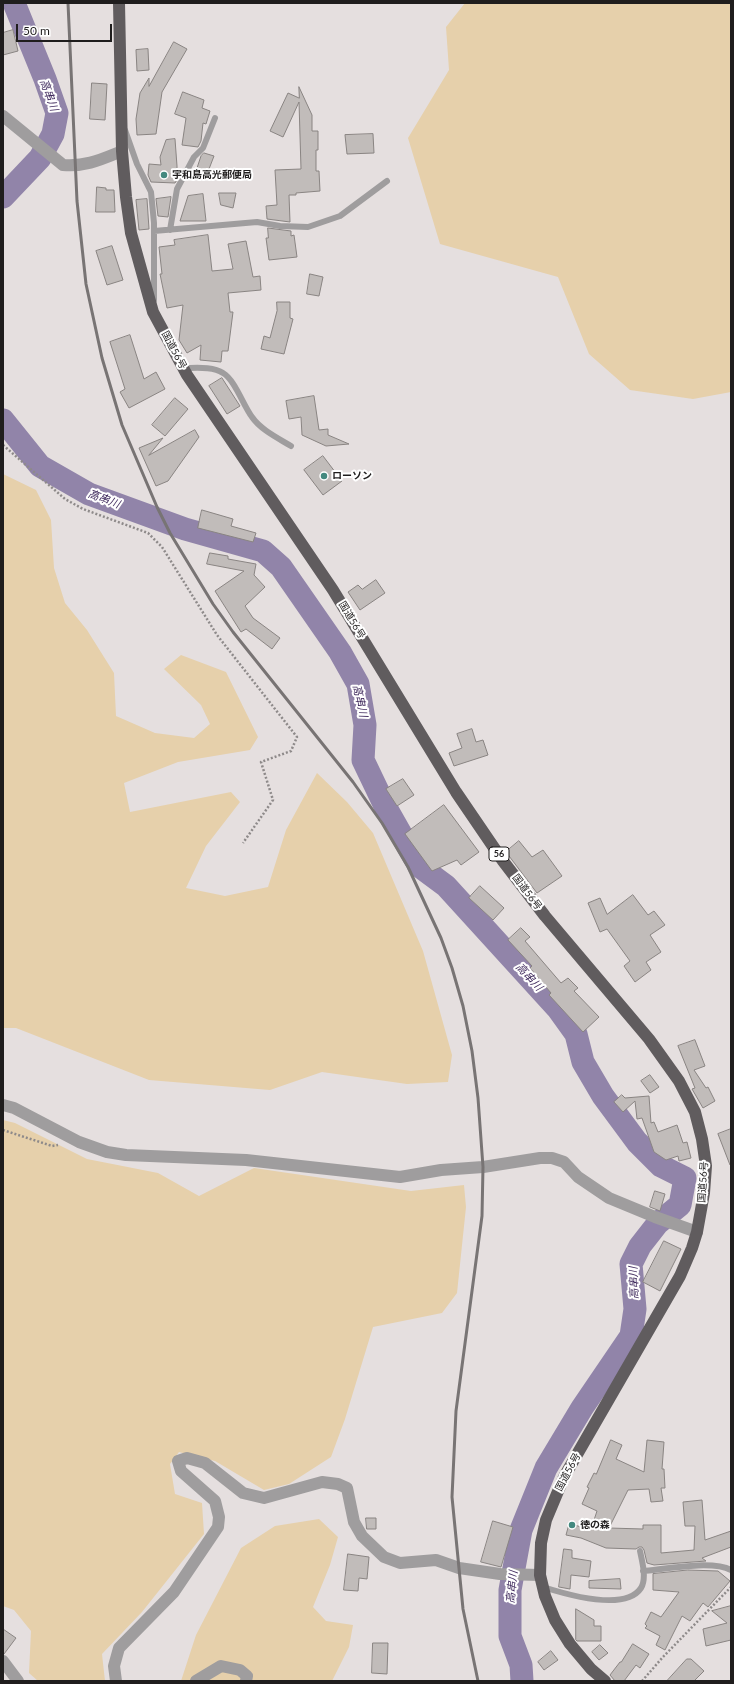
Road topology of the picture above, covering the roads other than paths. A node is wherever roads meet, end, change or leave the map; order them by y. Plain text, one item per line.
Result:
1 (119, 3) edge
2 (3, 116) edge
3 (215, 118) dead end
4 (122, 119) junction
5 (122, 150) junction
6 (387, 181) dead end
7 (170, 230) junction
8 (154, 231) junction
9 (153, 312) junction
10 (184, 368) junction
11 (292, 446) dead end
12 (3, 1105) edge
13 (697, 1232) junction
14 (640, 1551) dead end
15 (731, 1570) edge
16 (643, 1571) junction
17 (541, 1581) junction
18 (3, 1661) edge
19 (18, 1681) edge
20 (116, 1681) edge
21 (196, 1681) edge
22 (246, 1681) edge
23 (605, 1681) edge

1 - 4 highway, 国道56号 / 56
2 - 5 street
3 - 7 lane
4 - 5 highway, 国道56号 / 56
4 - 8 lane
5 - 9 highway, 国道56号 / 56
6 - 7 lane
7 - 8 lane
8 - 9 lane
9 - 10 highway, 国道56号 / 56
10 - 11 lane
10 - 13 highway, 国道56号 / 56
12 - 13 street
13 - 17 highway, 国道56号 / 56
14 - 16 lane
15 - 16 lane
16 - 17 lane
17 - 20 street
17 - 23 highway, 国道56号 / 56
18 - 19 street
21 - 22 street

